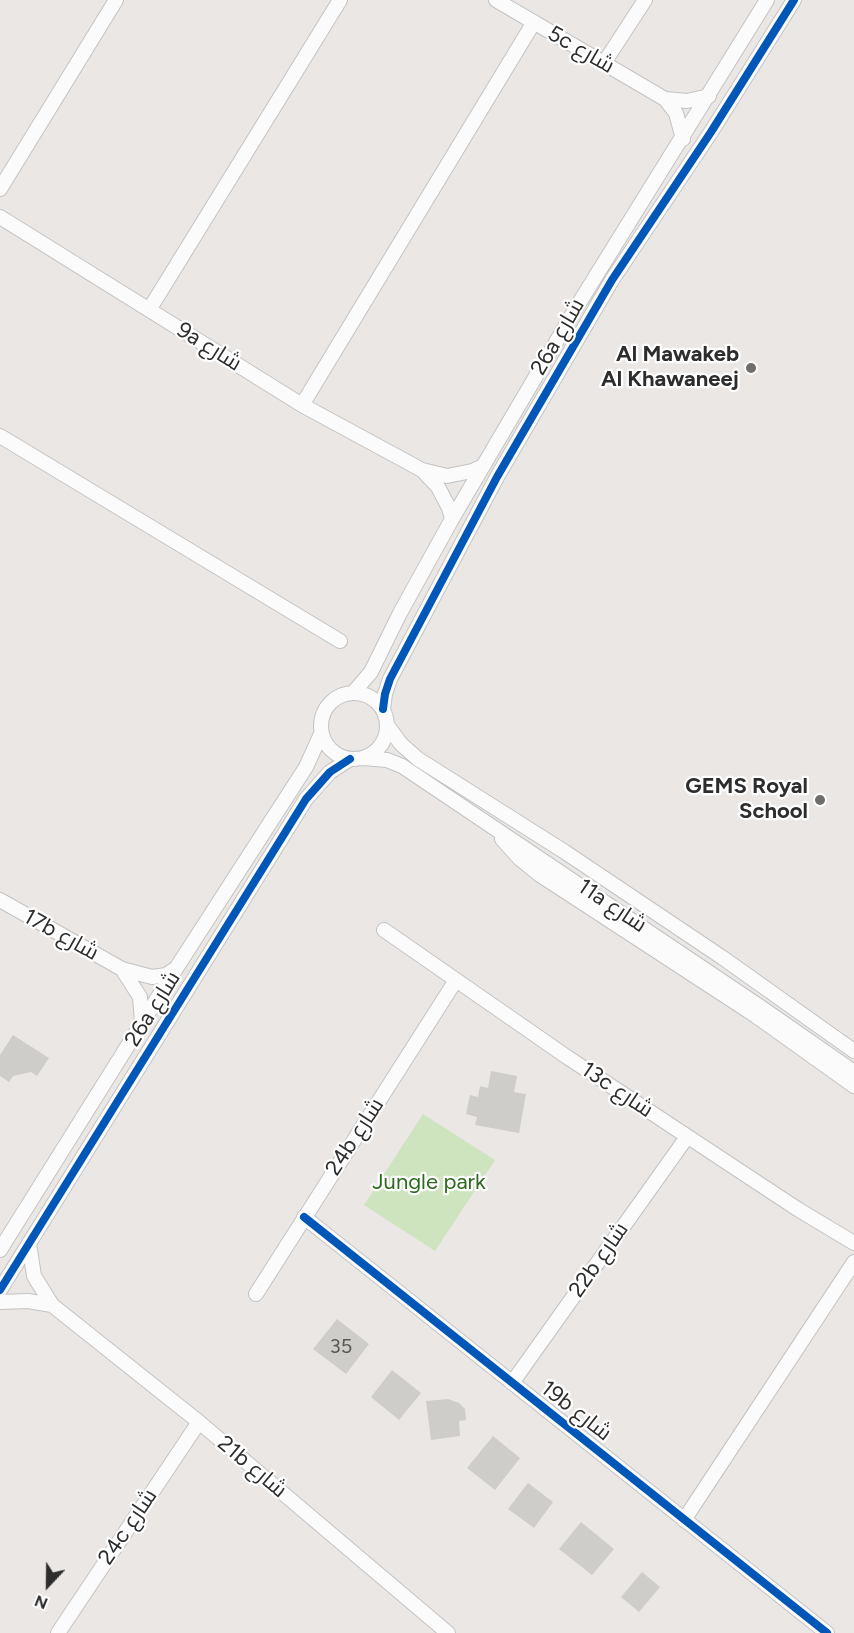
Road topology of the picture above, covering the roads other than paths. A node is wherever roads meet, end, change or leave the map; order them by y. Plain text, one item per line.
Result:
1 (116, 0) edge
2 (340, 0) edge
3 (496, 0) edge
4 (645, 0) edge
5 (767, 0) edge
6 (794, 0) edge
7 (534, 22) junction
8 (604, 63) junction
9 (709, 96) junction
10 (665, 99) junction
11 (683, 139) junction
12 (0, 189) edge
13 (0, 217) edge
14 (149, 310) junction
15 (302, 405) junction
16 (0, 436) edge
17 (483, 466) junction
18 (422, 470) junction
19 (452, 519) junction
20 (340, 641) dead end
21 (354, 693) junction
22 (383, 709) junction
23 (387, 725) junction
24 (321, 734) junction
25 (357, 759) junction
26 (493, 828) junction
27 (0, 900) edge
28 (384, 930) dead end
29 (177, 967) junction
30 (122, 969) junction
31 (456, 981) junction
32 (142, 1023) junction
33 (854, 1051) edge
34 (854, 1072) edge
35 (854, 1086) edge
36 (687, 1137) junction
37 (304, 1217) junction
38 (29, 1243) junction
39 (854, 1243) edge
40 (0, 1250) edge
41 (854, 1262) edge
42 (0, 1290) edge
43 (256, 1294) dead end
44 (0, 1302) edge
45 (52, 1305) junction
46 (512, 1383) junction
47 (199, 1422) junction
48 (684, 1520) junction
49 (61, 1628) edge
50 (75, 1633) edge
51 (448, 1633) edge
52 (827, 1633) edge

1 - 12 street
2 - 14 street
3 - 7 street, 5c شارع
4 - 8 street
5 - 9 street, 26a شارع
6 - 22 street, 26a شارع
7 - 8 street, 5c شارع
7 - 15 street
8 - 10 street, 5c شارع
9 - 10 street
9 - 11 street, 26a شارع
10 - 11 street
11 - 17 street, 26a شارع
13 - 14 street, 9a شارع
14 - 15 street, 9a شارع
15 - 18 street, 9a شارع
16 - 20 street
17 - 18 street, 9a شارع
17 - 19 street, 26a شارع
18 - 19 street, 9a شارع
19 - 21 street, 26a شارع
21 - 22 street
21 - 24 street
22 - 23 street
23 - 25 street
23 - 33 street, 11a شارع
24 - 25 street
24 - 29 street, 26a شارع
25 - 26 street, 11a شارع
25 - 38 street, 26a شارع
26 - 34 street, 11a شارع
26 - 35 street
27 - 30 street, 17b شارع
28 - 31 street, 13c شارع
29 - 30 street, 17b شارع
29 - 32 street, 26a شارع
30 - 32 street, 17b شارع
31 - 36 street, 13c شارع
31 - 37 street, 24b شارع
32 - 40 street, 26a شارع
36 - 39 street, 13c شارع
36 - 46 street, 22b شارع
37 - 43 street, 24b شارع
37 - 46 street, 19b شارع
38 - 42 street, 26a شارع
38 - 45 street, 21b شارع
41 - 48 street
44 - 45 street
45 - 47 street, 21b شارع
46 - 48 street, 19b شارع
47 - 49 street, 24c شارع
47 - 51 street, 21b شارع
48 - 52 street, 19b شارع
49 - 50 street

